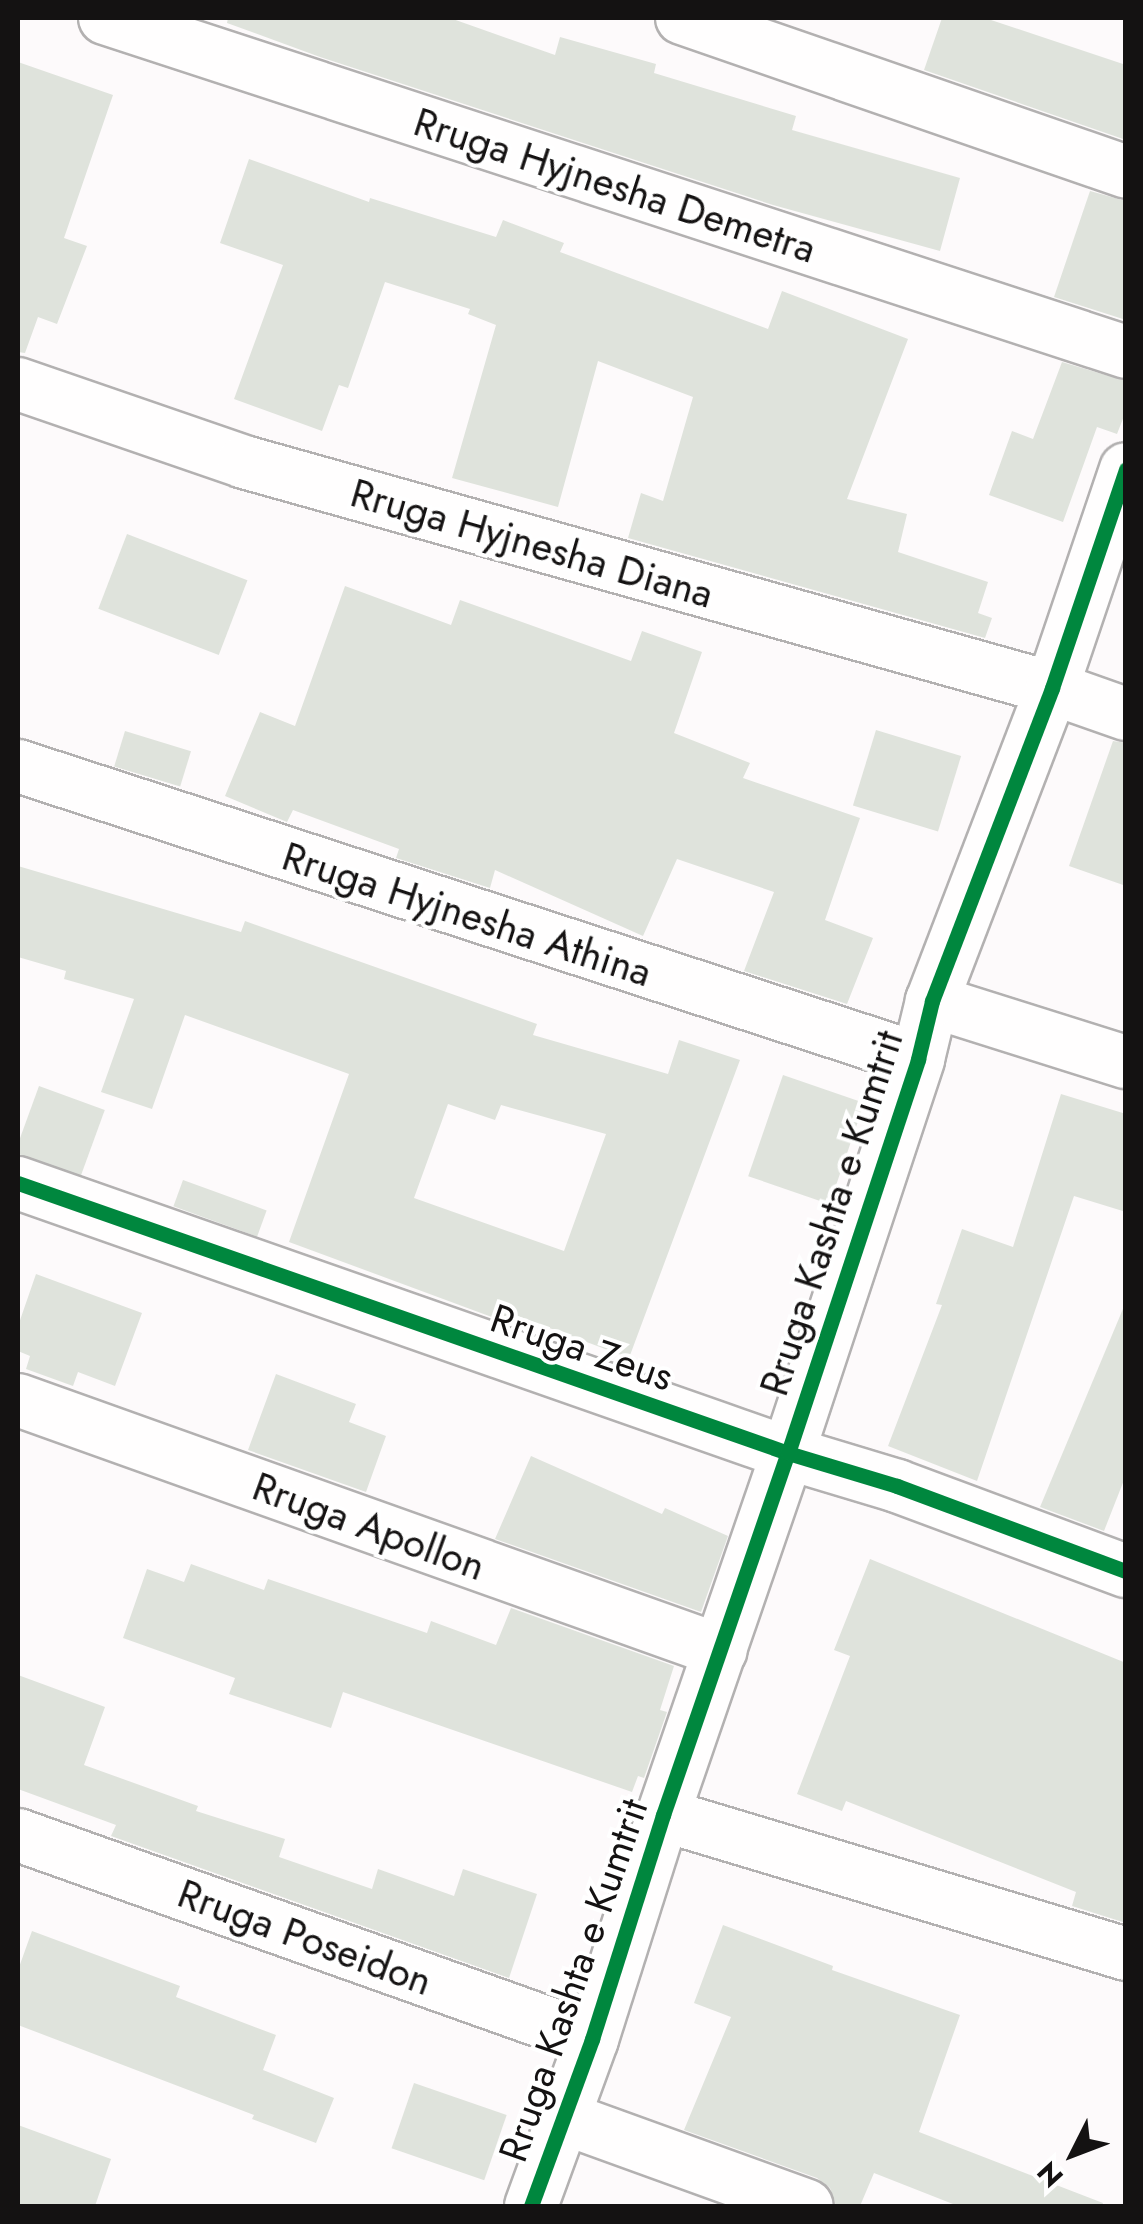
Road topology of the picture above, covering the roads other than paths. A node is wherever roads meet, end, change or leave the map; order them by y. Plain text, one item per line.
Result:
1 (105, 18) edge
2 (682, 18) edge
3 (1126, 172) edge
4 (1126, 352) edge
5 (18, 384) edge
6 (1126, 469) edge
7 (1115, 537) edge
8 (1052, 688) junction
9 (1126, 714) edge
10 (18, 766) edge
11 (932, 1001) junction
12 (918, 1059) junction
13 (1126, 1062) edge
14 (18, 1182) edge
15 (18, 1400) edge
16 (788, 1454) junction
17 (1126, 1572) edge
18 (721, 1652) junction
19 (662, 1815) junction
20 (18, 1834) edge
21 (1126, 1954) edge
22 (592, 2039) junction
23 (564, 2118) junction
24 (531, 2206) edge
25 (807, 2206) edge

1 - 4 street, Rruga Hyjnesha Demetra
2 - 3 street
5 - 8 street, Rruga Hyjnesha Diana
6 - 7 street, Rruga Kashta e Kumtrit
7 - 8 street, Rruga Kashta e Kumtrit
8 - 9 street, Rruga Hyjnesha Diana
8 - 11 street, Rruga Kashta e Kumtrit
10 - 12 street, Rruga Hyjnesha Athina
11 - 12 street, Rruga Kashta e Kumtrit
11 - 13 street
12 - 16 street, Rruga Kashta e Kumtrit
14 - 16 street, Rruga Zeus
15 - 18 street, Rruga Apollon
16 - 17 street, Rruga Zeus
16 - 18 street, Rruga Kashta e Kumtrit
18 - 19 street, Rruga Kashta e Kumtrit
19 - 21 street
19 - 22 street, Rruga Kashta e Kumtrit
20 - 22 street, Rruga Poseidon
22 - 23 street, Rruga Kashta e Kumtrit
23 - 24 street, Rruga Kashta e Kumtrit
23 - 25 street

